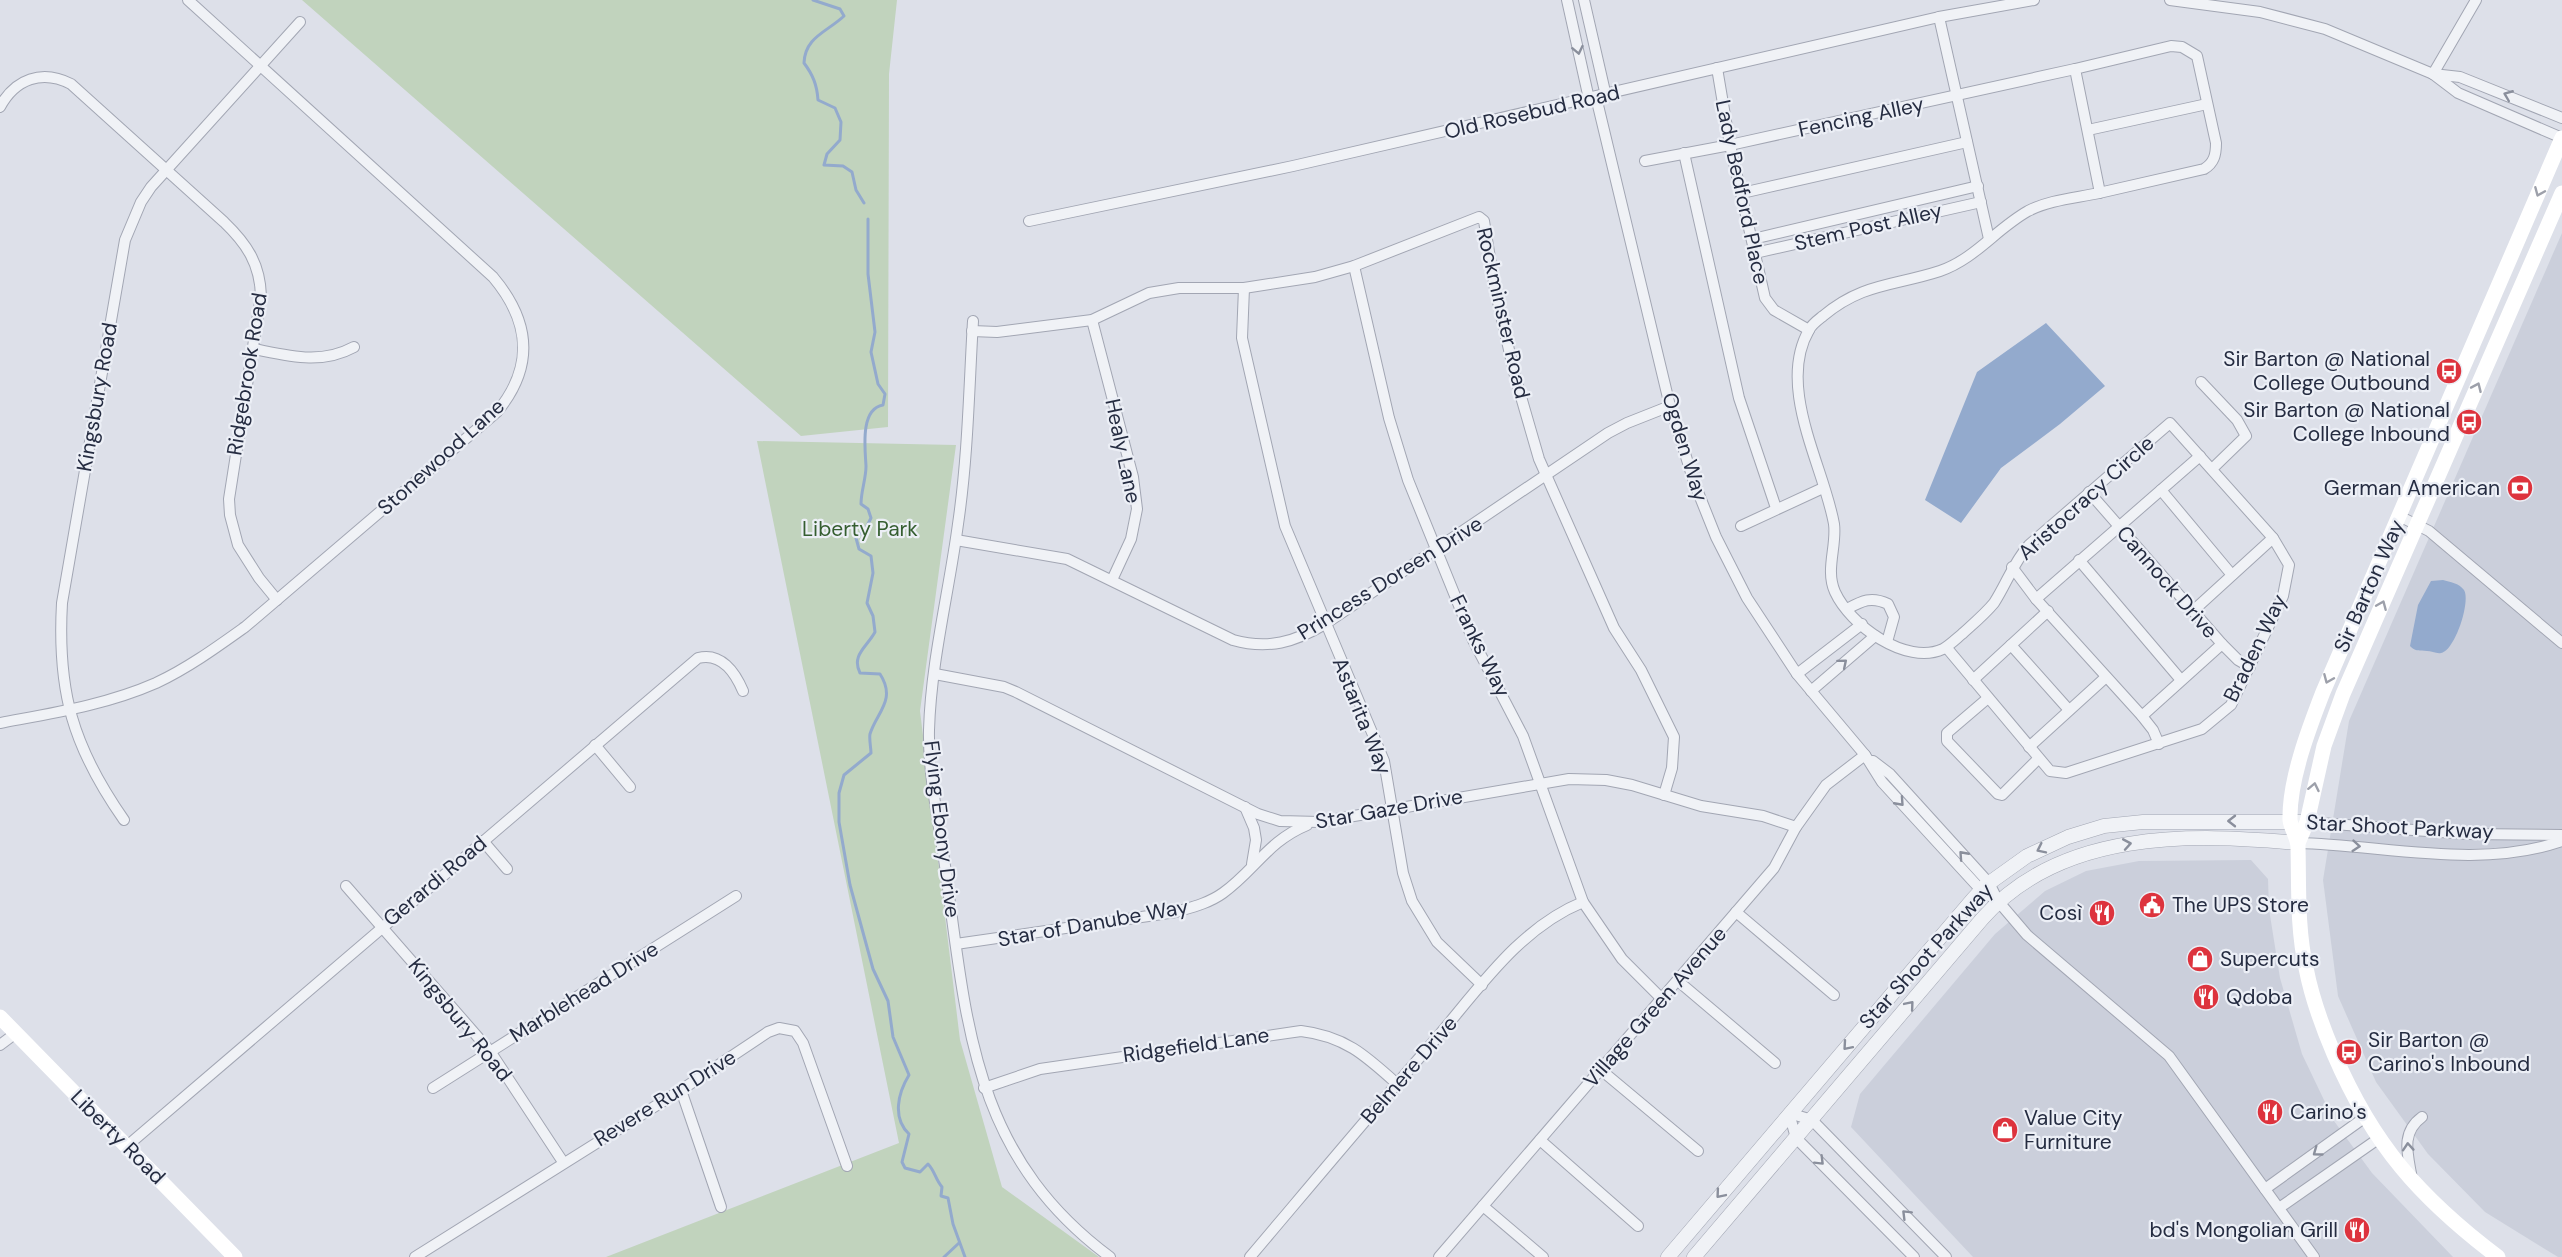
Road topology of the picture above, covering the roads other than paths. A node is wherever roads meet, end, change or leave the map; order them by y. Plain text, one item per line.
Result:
1 (188, 0) edge
2 (1567, 0) edge
3 (1584, 0) edge
4 (2034, 0) edge
5 (2170, 0) edge
6 (2476, 0) edge
7 (1939, 17) junction
8 (300, 22) dead end
9 (260, 66) junction
10 (1716, 68) junction
11 (2075, 69) junction
12 (2433, 74) junction
13 (1957, 95) junction
14 (1597, 97) junction
15 (2208, 104) junction
16 (0, 107) edge
17 (2562, 118) edge
18 (2088, 130) junction
19 (2562, 138) edge
20 (1967, 142) junction
21 (1730, 145) junction
22 (1684, 153) junction
23 (1645, 161) dead end
24 (166, 169) junction
25 (1977, 186) junction
26 (2100, 192) junction
27 (2562, 192) edge
28 (1742, 193) junction
29 (1981, 202) junction
30 (1029, 221) dead end
31 (1753, 239) junction
32 (1989, 239) junction
33 (1755, 253) junction
34 (1354, 266) junction
35 (1244, 288) junction
36 (1092, 320) junction
37 (973, 326) joint
38 (1809, 330) junction
39 (354, 347) dead end
40 (254, 350) junction
41 (2201, 382) dead end
42 (1670, 406) junction
43 (2170, 423) joint
44 (2200, 456) junction
45 (2212, 469) junction
46 (1546, 476) junction
47 (1823, 488) junction
48 (2161, 490) junction
49 (2090, 492) junction
50 (1776, 508) junction
51 (2399, 516) junction
52 (2416, 523) junction
53 (1741, 526) dead end
54 (2118, 526) junction
55 (2273, 538) junction
56 (956, 540) junction
57 (1436, 550) junction
58 (2079, 560) junction
59 (2012, 567) junction
60 (2232, 575) junction
61 (1112, 580) junction
62 (2036, 599) junction
63 (277, 600) junction
64 (1847, 609) junction
65 (2194, 610) junction
66 (2048, 611) junction
67 (1325, 624) junction
68 (1862, 624) junction
69 (1875, 636) junction
70 (1887, 642) junction
71 (2562, 643) edge
72 (2222, 644) junction
73 (2011, 645) junction
74 (1946, 647) junction
75 (2250, 666) junction
76 (935, 674) junction
77 (1797, 674) junction
78 (2106, 677) junction
79 (1973, 680) junction
80 (2181, 680) junction
81 (742, 690) dead end
82 (1811, 691) junction
83 (1988, 698) junction
84 (68, 710) junction
85 (2068, 710) junction
86 (2142, 716) junction
87 (0, 723) edge
88 (2159, 744) junction
89 (595, 745) junction
90 (2029, 747) junction
91 (1865, 755) junction
92 (2038, 759) junction
93 (1539, 784) junction
94 (630, 787) dead end
95 (1664, 795) junction
96 (1245, 807) junction
97 (1393, 809) junction
98 (124, 820) dead end
99 (2290, 821) junction
100 (2307, 822) junction
101 (1313, 823) junction
102 (1796, 827) junction
103 (2562, 835) edge
104 (483, 841) junction
105 (2562, 841) edge
106 (2298, 843) junction
107 (1251, 866) junction
108 (507, 869) dead end
109 (346, 886) dead end
110 (1985, 886) junction
111 (736, 896) dead end
112 (1583, 902) junction
113 (1998, 902) junction
114 (1737, 912) junction
115 (382, 926) junction
116 (956, 944) junction
117 (1678, 981) junction
118 (1482, 985) junction
119 (1834, 995) dead end
120 (1662, 999) junction
121 (0, 1017) edge
122 (16, 1033) junction
123 (0, 1045) edge
124 (490, 1051) junction
125 (1775, 1063) dead end
126 (1601, 1070) junction
127 (1396, 1083) junction
128 (433, 1088) dead end
129 (984, 1088) junction
130 (681, 1090) junction
131 (1789, 1113) junction
132 (2422, 1117) dead end
133 (2364, 1118) junction
134 (1812, 1120) junction
135 (1796, 1138) junction
136 (2378, 1139) junction
137 (1540, 1140) junction
138 (127, 1146) junction
139 (1698, 1151) dead end
140 (563, 1162) junction
141 (847, 1166) dead end
142 (2412, 1182) junction
143 (2265, 1189) junction
144 (1483, 1206) junction
145 (721, 1207) dead end
146 (2278, 1208) junction
147 (1638, 1226) dead end
148 (235, 1257) edge
149 (415, 1257) edge
150 (1110, 1257) edge
151 (1250, 1257) edge
152 (1439, 1257) edge
153 (1543, 1257) edge
154 (1668, 1257) edge
155 (1694, 1257) edge
156 (1914, 1257) edge
157 (1946, 1257) edge
158 (2314, 1257) edge
159 (2498, 1257) edge

1 - 9 street, Stonewood Lane
2 -> 14 street
3 - 14 street
4 - 7 street, Old Rosebud Road
5 - 12 street
6 - 12 street
7 - 10 street, Old Rosebud Road
7 - 13 street
8 - 9 street, Kingsbury Road
9 - 24 street, Kingsbury Road
9 - 63 street, Stonewood Lane
10 - 14 street, Old Rosebud Road
10 - 21 street, Lady Bedford Place
11 - 13 street, Fencing Alley
11 - 15 street
11 - 18 street
17 -> 12 street
12 - 19 street
13 - 20 street
13 - 21 street, Fencing Alley
14 - 30 street, Old Rosebud Road
14 - 42 street, Ogden Way
15 - 18 street
15 - 26 street
16 - 24 street, Ridgebrook Road
18 - 26 street
19 -> 51 main road, Sir Barton Way
20 - 25 street
20 - 28 street
21 - 22 street, Fencing Alley
21 - 28 street, Lady Bedford Place
22 - 23 street, Fencing Alley
22 - 50 street
24 - 40 street, Ridgebrook Road
24 - 84 street, Kingsbury Road
25 - 29 street
25 - 31 street, Stem Post Alley
26 - 32 street
52 -> 27 main road, Sir Barton Way
28 - 31 street, Lady Bedford Place
29 - 32 street
29 - 33 street, Stem Post Alley
31 - 33 street, Lady Bedford Place
32 - 38 street
33 - 38 street, Lady Bedford Place
34 - 35 street, Rockminster Road
34 - 46 street, Rockminster Road
34 - 57 street, Franks Way
35 - 36 street, Rockminster Road
35 - 67 street, Astarita Way
36 - 37 street, Rockminster Road
36 - 61 street, Healy Lane
37 - 56 street, Flying Ebony Drive
38 - 47 street
39 - 40 street
40 - 63 street, Ridgebrook Road
41 - 45 street
42 - 46 street, Princess Doreen Drive
42 - 77 street, Ogden Way
43 - 44 street, Braden Way
43 - 49 street, Aristocracy Circle
44 - 45 street, Braden Way
44 - 48 street
45 - 55 street, Braden Way
46 - 57 street, Princess Doreen Drive
46 - 95 street, Rockminster Road
47 - 50 street
47 - 64 street
48 - 54 street
48 - 60 street
49 - 54 street, Cannock Drive
49 - 59 street, Aristocracy Circle
50 - 53 street
51 - 52 street
51 -> 99 main road, Sir Barton Way
52 - 71 street
100 -> 52 main road, Sir Barton Way
54 - 58 street
54 - 65 street, Cannock Drive
55 - 60 street
55 - 75 street, Braden Way
56 - 61 street, Princess Doreen Drive
56 - 76 street, Flying Ebony Drive
57 - 67 street, Princess Doreen Drive
57 - 93 street, Franks Way
58 - 62 street
58 - 80 street
59 - 62 street
59 - 74 street, Aristocracy Circle
60 - 65 street
61 - 67 street, Princess Doreen Drive
62 - 66 street
63 - 84 street, Stonewood Lane
64 - 68 street
64 - 70 street
65 - 72 street, Cannock Drive
66 - 73 street
66 - 78 street
67 - 97 street, Astarita Way
68 - 69 street
68 - 77 street
69 - 70 street
82 -> 69 street
70 - 74 street
72 - 75 street, Cannock Drive
72 - 80 street
73 - 79 street
73 - 85 street
74 - 79 street, Braden Way
75 - 88 street, Braden Way
76 - 96 street, Star Gaze Drive
76 - 116 street, Flying Ebony Drive
77 - 82 street, Ogden Way
78 - 85 street
78 - 86 street
79 - 83 street, Braden Way
80 - 86 street
81 - 89 street, Gerardi Road
82 - 91 street, Ogden Way
83 - 90 street, Braden Way
83 - 92 street
84 - 87 street, Stonewood Lane
84 - 98 street, Kingsbury Road
85 - 90 street
86 - 88 street
88 - 92 street, Braden Way
89 - 94 street
89 - 104 street, Gerardi Road
90 - 92 street, Braden Way
91 - 102 street, Village Green Avenue
91 - 110 street, Ogden Way
93 - 95 street, Star Gaze Drive
93 - 97 street, Star Gaze Drive
93 - 112 street, Franks Way
95 - 102 street, Star Gaze Drive
96 - 101 street, Star Gaze Drive
96 - 107 street
97 - 101 street, Star Gaze Drive
97 - 118 street, Astarita Way
99 - 100 street, Star Shoot Parkway
99 - 106 main road, Sir Barton Way
99 -> 110 street, Star Shoot Parkway
100 - 103 street, Star Shoot Parkway
100 - 106 main road, Sir Barton Way
101 - 107 street, Star of Danube Way
102 - 114 street, Village Green Avenue
104 - 108 street
104 - 115 street, Gerardi Road
106 -> 105 street, Star Shoot Parkway
113 -> 106 street, Star Shoot Parkway
106 - 133 main road, Sir Barton Way
107 - 116 street, Star of Danube Way
109 - 115 street, Kingsbury Road
110 - 113 street, Ogden Way
110 -> 131 street, Star Shoot Parkway
111 - 124 street, Marblehead Drive
112 - 118 street, Belmere Drive
112 - 120 street, Franks Way
134 -> 113 street, Star Shoot Parkway
113 - 143 street, Ogden Way
114 - 117 street, Village Green Avenue
114 - 119 street
115 - 124 street, Kingsbury Road
115 - 138 street, Gerardi Road
116 - 129 street, Flying Ebony Drive
117 - 120 street, Village Green Avenue
117 - 125 street
118 - 127 street, Belmere Drive
120 - 126 street, Village Green Avenue
121 - 122 main road, Liberty Road
122 - 123 street
122 - 138 main road, Liberty Road
124 - 128 street, Marblehead Drive
124 - 140 street, Kingsbury Road
126 - 137 street, Village Green Avenue
126 - 139 street
127 - 129 street, Ridgefield Lane
127 - 151 street, Belmere Drive
129 - 150 street, Flying Ebony Drive
130 - 140 street, Revere Run Drive
130 - 141 street, Revere Run Drive
130 - 145 street
131 - 134 street
131 - 135 street
131 -> 154 street, Star Shoot Parkway
142 -> 132 street
133 - 136 main road, Sir Barton Way
133 -> 143 street
134 - 135 street, Star Shoot Parkway
157 -> 134 street
135 - 155 street, Star Shoot Parkway
135 -> 156 street
136 - 142 main road, Sir Barton Way
136 - 146 street
137 - 144 street, Village Green Avenue
137 - 147 street
138 - 148 main road, Liberty Road
140 - 149 street, Revere Run Drive
142 - 159 main road, Sir Barton Way
143 - 146 street, Ogden Way
144 - 152 street, Village Green Avenue
144 - 153 street
146 - 158 street, Ogden Way

